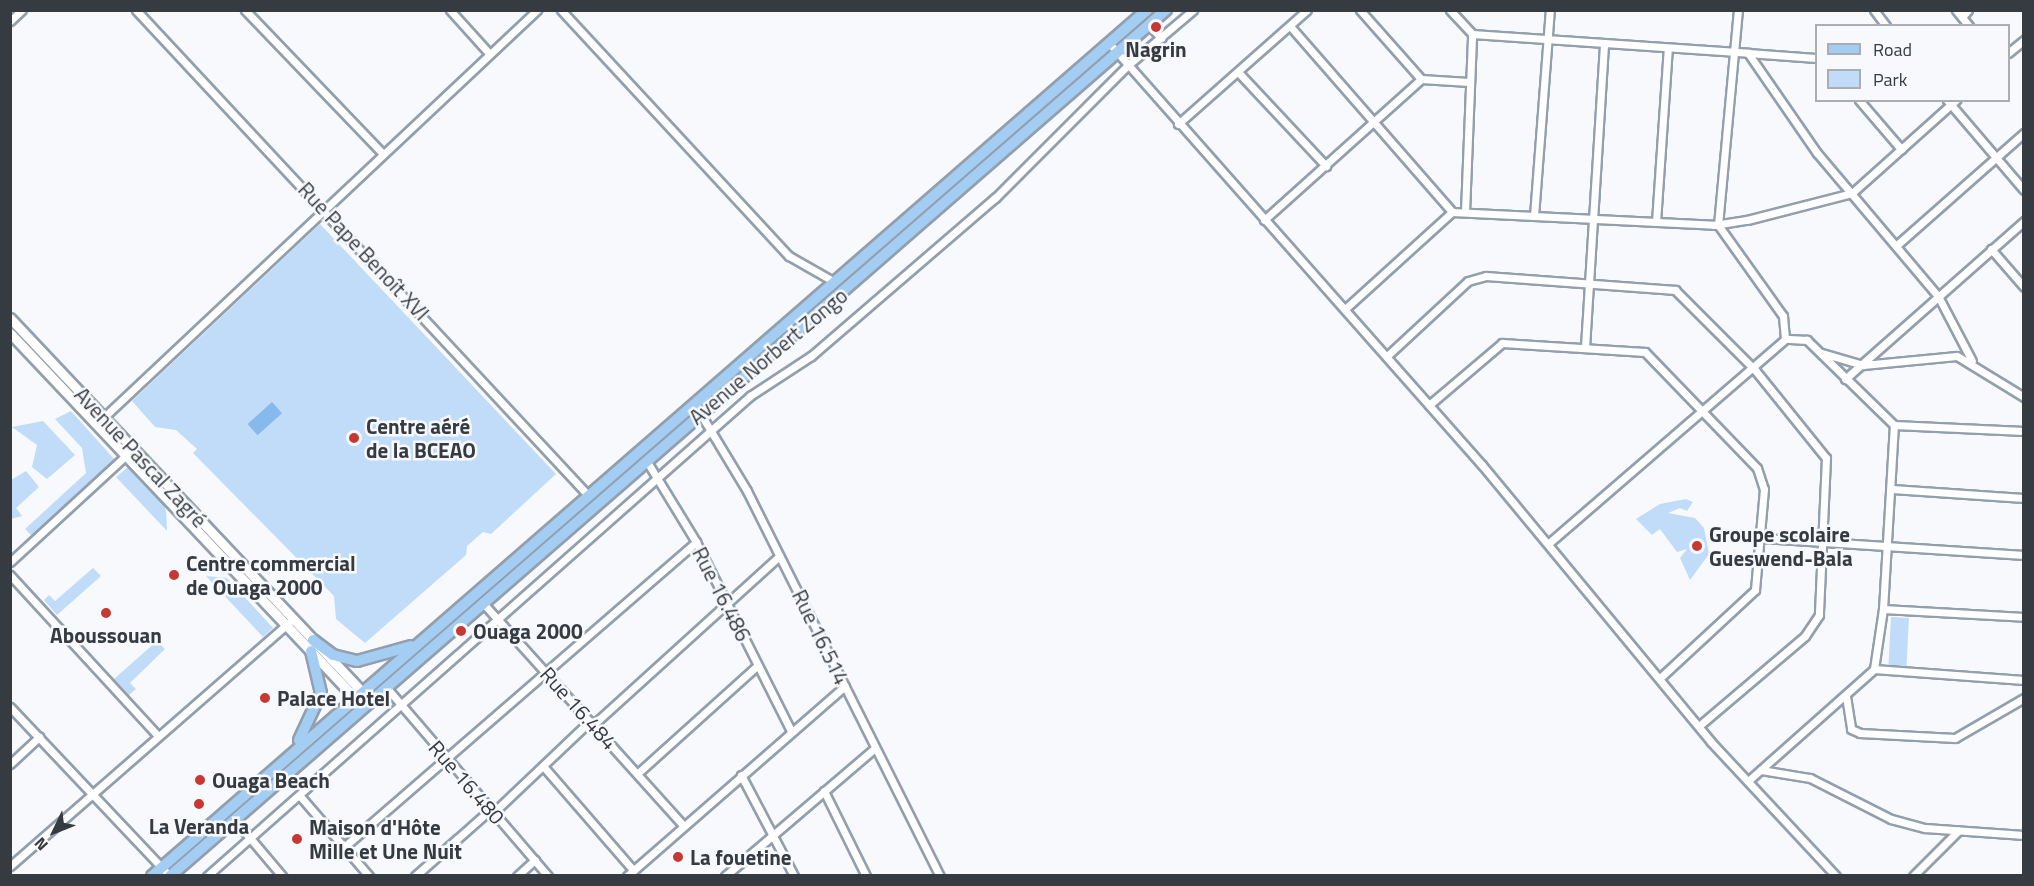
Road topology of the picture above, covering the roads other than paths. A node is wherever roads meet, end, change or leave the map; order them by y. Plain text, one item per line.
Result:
1 (22, 10) edge
2 (136, 10) edge
3 (245, 10) edge
4 (450, 10) edge
5 (537, 10) edge
6 (561, 10) edge
7 (1147, 10) edge
8 (1166, 10) edge
9 (1193, 10) edge
10 (1307, 10) edge
11 (1360, 10) edge
12 (1450, 10) edge
13 (1550, 10) edge
14 (1738, 10) edge
15 (1874, 10) edge
16 (1956, 10) edge
17 (1968, 10) edge
18 (1962, 17) junction
19 (10, 21) edge
20 (1884, 24) edge
21 (1967, 24) edge
22 (1149, 25) junction
23 (1290, 26) junction
24 (1472, 34) junction
25 (1161, 38) junction
26 (1547, 39) junction
27 (2024, 40) edge
28 (1109, 43) junction
29 (1604, 44) junction
30 (1668, 48) junction
31 (2010, 51) edge
32 (488, 52) junction
33 (1118, 52) junction
34 (1735, 52) junction
35 (1748, 53) junction
36 (1815, 58) edge
37 (1128, 65) junction
38 (1238, 72) junction
39 (1421, 80) junction
40 (1469, 82) junction
41 (1861, 102) edge
42 (1951, 102) edge
43 (1178, 124) junction
44 (1373, 124) junction
45 (2024, 133) edge
46 (1901, 149) junction
47 (383, 154) junction
48 (1995, 158) junction
49 (1326, 166) junction
50 (2024, 190) edge
51 (1852, 193) junction
52 (326, 208) junction
53 (1452, 212) junction
54 (1465, 212) junction
55 (1534, 216) junction
56 (1593, 219) junction
57 (1264, 220) junction
58 (2024, 221) edge
59 (1656, 222) junction
60 (1718, 225) junction
61 (1898, 244) junction
62 (1991, 249) junction
63 (833, 281) junction
64 (1588, 284) junction
65 (2024, 287) edge
66 (1938, 296) junction
67 (1345, 309) junction
68 (10, 318) edge
69 (10, 333) edge
70 (1785, 339) junction
71 (1585, 347) junction
72 (1820, 352) junction
73 (1386, 356) junction
74 (1972, 361) junction
75 (1863, 365) junction
76 (1755, 370) junction
77 (1845, 379) junction
78 (2024, 397) edge
79 (693, 404) junction
80 (1429, 405) junction
81 (1706, 412) junction
82 (700, 413) junction
83 (104, 418) junction
84 (1894, 426) junction
85 (714, 431) junction
86 (2024, 431) edge
87 (129, 452) junction
88 (646, 460) junction
89 (659, 478) junction
90 (1892, 489) junction
91 (588, 495) junction
92 (2024, 498) edge
93 (1762, 538) junction
94 (696, 542) junction
95 (1824, 542) junction
96 (1549, 543) junction
97 (1888, 546) junction
98 (2024, 555) edge
99 (779, 556) junction
100 (10, 562) edge
101 (10, 575) edge
102 (473, 593) junction
103 (482, 602) junction
104 (728, 602) junction
105 (1883, 609) junction
106 (2024, 617) edge
107 (290, 622) junction
108 (499, 622) junction
109 (313, 640) junction
110 (417, 644) junction
111 (310, 651) junction
112 (758, 665) junction
113 (1874, 669) junction
114 (547, 671) junction
115 (1660, 678) junction
116 (2024, 680) edge
117 (845, 686) junction
118 (386, 687) junction
119 (358, 694) junction
120 (1846, 696) junction
121 (2024, 698) edge
122 (367, 704) junction
123 (402, 706) junction
124 (10, 707) edge
125 (592, 722) junction
126 (1699, 726) junction
127 (791, 731) junction
128 (158, 736) junction
129 (39, 737) junction
130 (875, 748) junction
131 (293, 751) junction
132 (447, 759) junction
133 (10, 764) edge
134 (543, 766) junction
135 (1761, 770) junction
136 (638, 772) junction
137 (741, 775) junction
138 (1748, 781) junction
139 (824, 791) junction
140 (94, 795) junction
141 (300, 796) junction
142 (492, 811) junction
143 (234, 819) junction
144 (683, 825) junction
145 (1959, 831) junction
146 (772, 835) junction
147 (2024, 835) edge
148 (250, 838) junction
149 (344, 847) junction
150 (535, 860) junction
151 (10, 866) edge
152 (162, 866) junction
153 (632, 871) edge
154 (152, 876) edge
155 (170, 876) edge
156 (207, 876) edge
157 (282, 876) edge
158 (369, 876) edge
159 (415, 876) edge
160 (517, 876) edge
161 (548, 876) edge
162 (641, 876) edge
163 (725, 876) edge
164 (794, 876) edge
165 (866, 876) edge
166 (940, 876) edge
167 (1836, 876) edge
168 (1913, 876) edge

1 - 19 street
2 - 52 street, Rue Pape Benoît XVI
3 - 47 street
4 - 32 street
5 - 32 street
6 - 63 street
7 - 28 main road, Avenue Norbert Zongo
8 - 22 main road, Avenue Norbert Zongo
9 - 25 street
10 - 23 street
11 - 39 street
12 - 24 street
13 - 26 street
14 - 34 street
15 - 20 street
16 - 18 street
17 - 18 street
18 - 21 street
22 - 25 street
22 - 33 main road, Avenue Norbert Zongo
23 - 38 street
23 - 44 street
24 - 26 street
24 - 40 street
25 - 37 street
26 - 29 street
26 - 55 street
27 - 31 street
28 - 33 street
28 - 63 main road, Avenue Norbert Zongo
29 - 30 street
29 - 56 street
30 - 34 street
30 - 59 street
32 - 47 street
33 - 37 street
33 - 82 main road, Avenue Norbert Zongo
34 - 35 street
34 - 60 street
35 - 36 street
35 - 51 street
37 - 43 street
37 - 85 street
38 - 43 street
38 - 49 street
39 - 40 street
39 - 44 street
40 - 54 street
41 - 46 street
42 - 46 street
42 - 48 street
43 - 57 street
44 - 49 street
44 - 53 street
45 - 48 street
46 - 51 street
47 - 52 street
48 - 50 street
48 - 61 street
49 - 57 street
51 - 60 street
51 - 61 street
52 - 83 street
52 - 91 street, Rue Pape Benoît XVI
53 - 54 street
53 - 67 street
54 - 55 street
55 - 56 street
56 - 59 street
56 - 64 street
57 - 67 street
58 - 62 street
59 - 60 street
60 - 70 street
61 - 66 street
62 - 65 street
62 - 66 street
63 - 79 main road, Avenue Norbert Zongo
64 - 71 street
64 - 73 street
64 - 76 street
66 - 74 street
66 - 75 street
67 - 73 street
68 - 83 main road, Avenue Pascal Zagré
69 - 87 main road, Avenue Pascal Zagré
70 - 72 street
70 - 76 street
71 - 80 street
71 - 81 street
72 - 75 street
72 - 77 street
73 - 80 street
74 - 75 street
74 - 78 street
75 - 77 street
76 - 81 street
76 - 95 street
77 - 84 street
79 - 82 street, Rue 16.514
79 - 91 main road, Avenue Norbert Zongo
80 - 96 street
81 - 93 street
81 - 96 street
82 - 85 street, Rue 16.514
82 - 88 main road, Avenue Norbert Zongo
83 - 87 main road, Avenue Pascal Zagré
84 - 86 street
84 - 90 street
85 - 89 street
85 - 99 street, Rue 16.514
87 - 100 street
87 - 107 main road, Avenue Pascal Zagré
88 - 89 street, Rue 16.486
88 - 103 main road, Avenue Norbert Zongo
89 - 94 street, Rue 16.486
89 - 108 street
90 - 92 street
90 - 97 street
91 - 102 main road, Avenue Norbert Zongo
93 - 95 street
93 - 115 street
94 - 104 street, Rue 16.486
94 - 114 street
95 - 97 street
95 - 126 street
96 - 115 street
97 - 98 street
97 - 105 street
99 - 104 street
99 - 117 street, Rue 16.514
101 - 128 street
102 - 103 street, Rue 16.484
102 - 110 main road, Avenue Norbert Zongo
103 - 108 street, Rue 16.484
103 - 118 main road, Avenue Norbert Zongo
104 - 112 street, Rue 16.486
104 - 125 street
105 - 106 street
105 - 113 street
107 - 109 main road, Avenue Pascal Zagré
107 - 111 main road, Avenue Pascal Zagré
107 - 128 street
108 - 114 street, Rue 16.484
108 - 123 street
109 - 110 main road
109 - 119 main road, Avenue Pascal Zagré
110 - 119 main road, Avenue Norbert Zongo
111 - 119 main road, Avenue Pascal Zagré
111 - 131 main road
112 - 127 street, Rue 16.486
112 - 136 street
113 - 116 street
113 - 120 street
114 - 125 street, Rue 16.484
114 - 132 street
115 - 126 street
117 - 127 street
117 - 130 street, Rue 16.514
118 - 122 main road, Avenue Norbert Zongo
118 - 123 street, Rue 16.480
119 - 122 main road, Avenue Pascal Zagré
119 - 131 main road, Avenue Norbert Zongo
120 - 121 street
120 - 135 street
122 - 143 main road, Avenue Norbert Zongo
123 - 132 street, Rue 16.480
123 - 141 street
124 - 129 street
125 - 134 street
125 - 136 street, Rue 16.484
126 - 138 street
127 - 137 street
128 - 140 street
129 - 133 street
129 - 140 street
130 - 139 street
130 - 166 street, Rue 16.514
131 - 152 main road, Avenue Norbert Zongo
132 - 142 street, Rue 16.480
132 - 149 street
134 - 142 street
134 - 153 street
135 - 138 street
135 - 145 street
136 - 144 street, Rue 16.484
137 - 144 street
137 - 146 street
138 - 167 street
139 - 146 street
139 - 165 street
140 - 151 street
140 - 152 street
141 - 148 street
141 - 149 street
142 - 150 street, Rue 16.480
142 - 159 street
143 - 148 street
143 - 155 main road, Avenue Norbert Zongo
144 - 153 street
145 - 147 street
145 - 168 street
146 - 163 street
146 - 164 street
148 - 156 street
148 - 157 street
149 - 158 street
150 - 160 street
150 - 161 street, Rue 16.480
152 - 154 main road, Avenue Norbert Zongo
152 - 155 street
153 - 162 street

